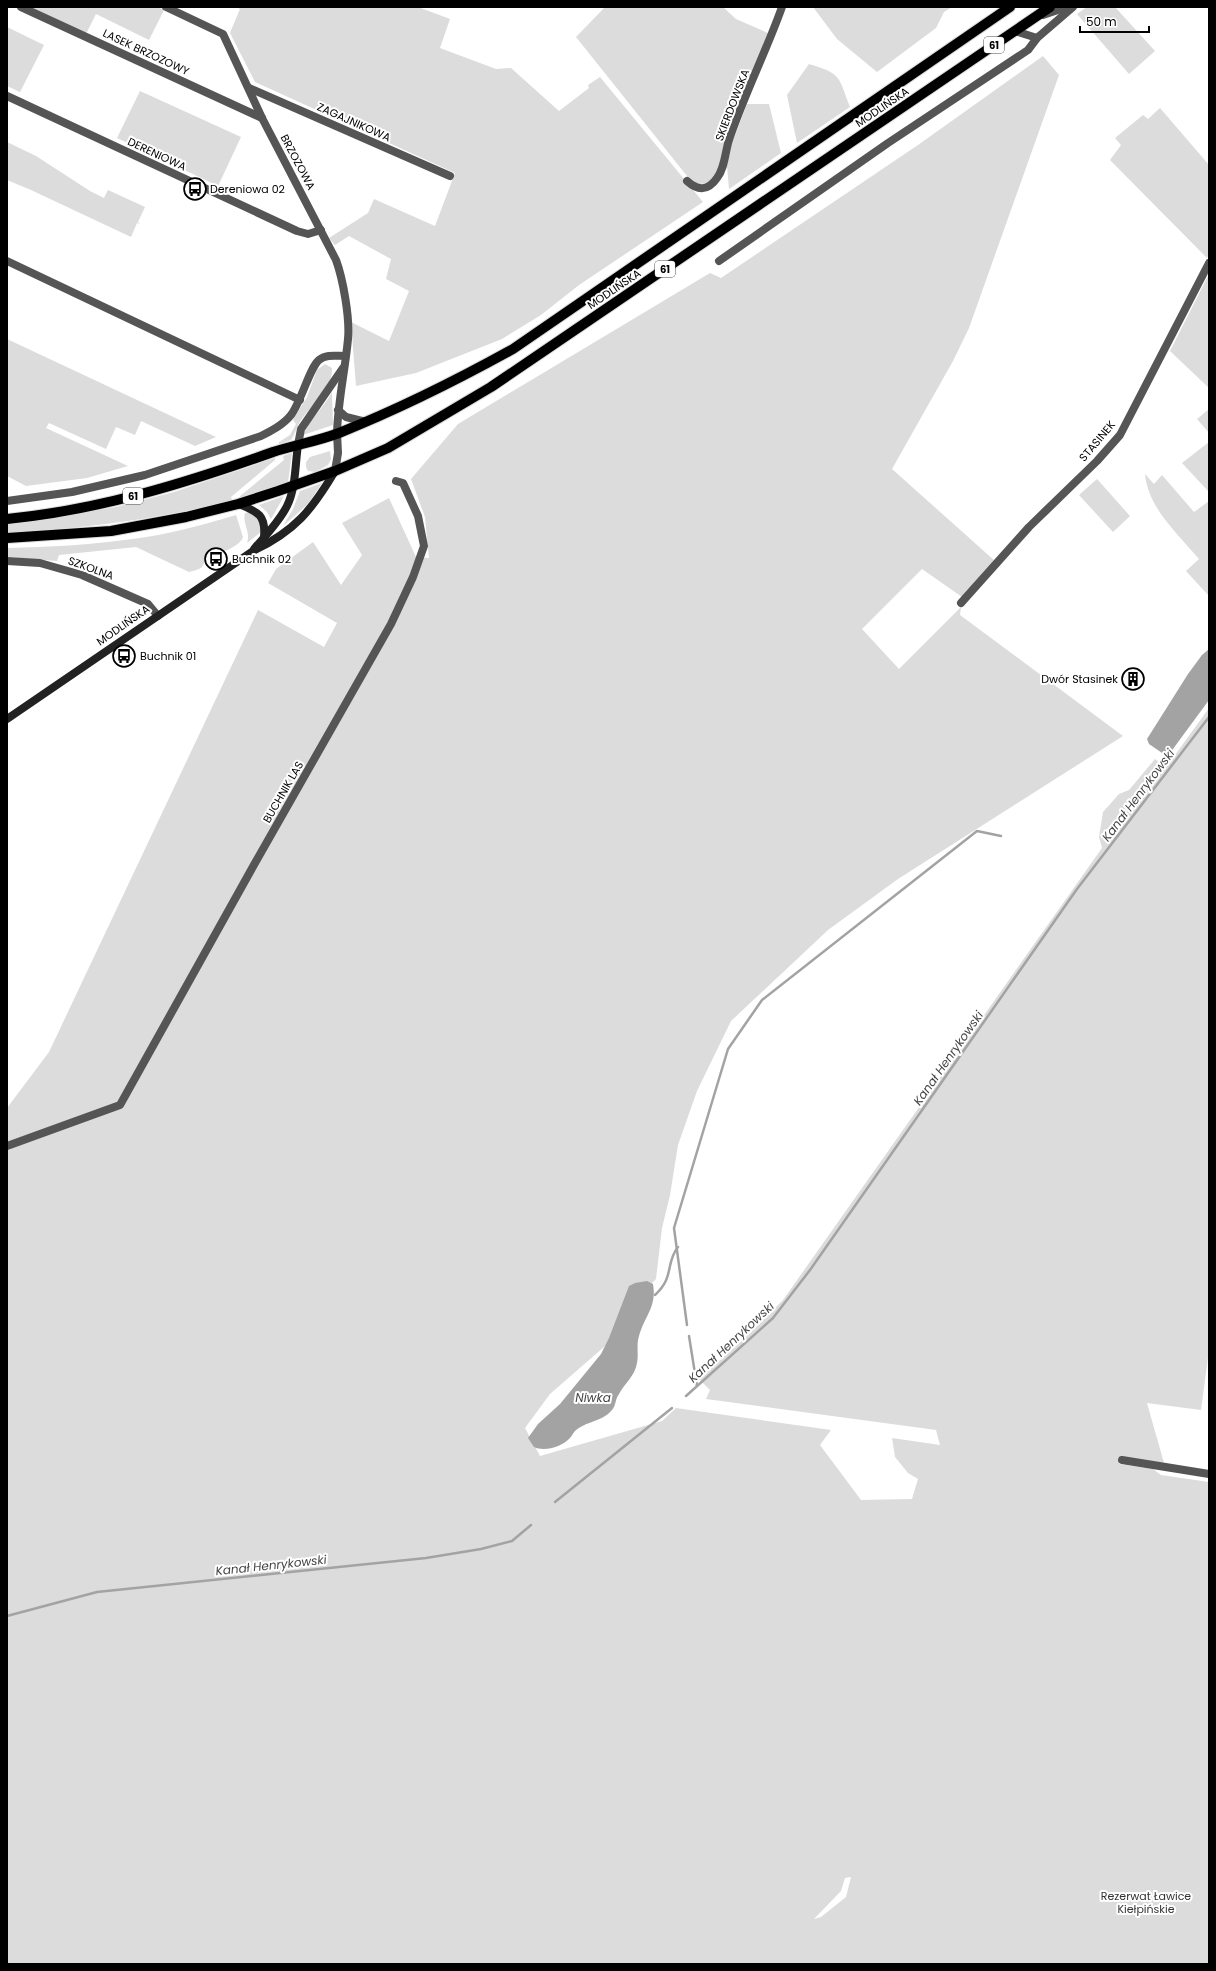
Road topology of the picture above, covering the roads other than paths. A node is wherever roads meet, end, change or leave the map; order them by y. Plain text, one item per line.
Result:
1 (21, 7) edge
2 (166, 7) edge
3 (782, 7) edge
4 (1010, 7) edge
5 (1050, 7) edge
6 (1067, 7) edge
7 (1073, 7) edge
8 (1034, 18) junction
9 (1015, 31) junction
10 (1038, 38) junction
11 (249, 88) junction
12 (7, 96) edge
13 (262, 118) junction
14 (450, 176) dead end
15 (687, 181) dead end
16 (321, 230) junction
17 (719, 260) dead end
18 (7, 261) edge
19 (1209, 263) edge
20 (345, 356) junction
21 (344, 365) junction
22 (300, 400) junction
23 (338, 410) junction
24 (366, 422) junction
25 (337, 433) junction
26 (298, 445) junction
27 (336, 471) junction
28 (399, 482) dead end
29 (293, 486) junction
30 (7, 501) edge
31 (239, 504) junction
32 (7, 518) edge
33 (264, 537) junction
34 (7, 538) edge
35 (253, 551) junction
36 (7, 562) edge
37 (961, 603) dead end
38 (158, 616) junction
39 (7, 719) edge
40 (7, 1146) edge
41 (1122, 1460) dead end
42 (1209, 1474) edge

1 - 13 street, LASEK BRZOZOWY
2 - 11 street, BRZOZOWA
3 - 15 street, SKIERDOWSKA
4 - 24 main road, MODLIŃSKA / 61
5 - 8 main road, MODLIŃSKA / 61
6 - 8 street, MODLIŃSKA
7 - 10 street
8 - 9 main road, MODLIŃSKA / 61
9 - 10 street
9 - 27 main road, MODLIŃSKA / 61
10 - 17 street
11 - 13 street, BRZOZOWA
11 - 14 street, ZAGAJNIKOWA
12 - 16 street, DERENIOWA
13 - 16 street, BRZOZOWA
16 - 20 street, BRZOZOWA
18 - 22 street
19 - 37 street, STASINEK
20 - 21 street, BRZOZOWA
20 - 22 street
21 - 23 street, BRZOZOWA
21 - 26 street, BRZOZOWA
22 - 30 street
23 - 24 street
23 - 25 street, BRZOZOWA
24 - 25 main road, MODLIŃSKA / 61
25 - 26 main road, 61
25 - 27 street, BRZOZOWA
26 - 29 main road, MODLIŃSKA
26 - 32 main road, 61
27 - 29 main road, 61
27 - 35 main road, MODLIŃSKA
28 - 40 street, BUCHNIK LAS
29 - 31 main road, 61
29 - 33 main road, MODLIŃSKA
31 - 33 main road
31 - 34 main road, 61
33 - 35 main road, MODLIŃSKA
35 - 38 main road, MODLIŃSKA
36 - 38 street, SZKOLNA
38 - 39 main road, MODLIŃSKA
41 - 42 street

